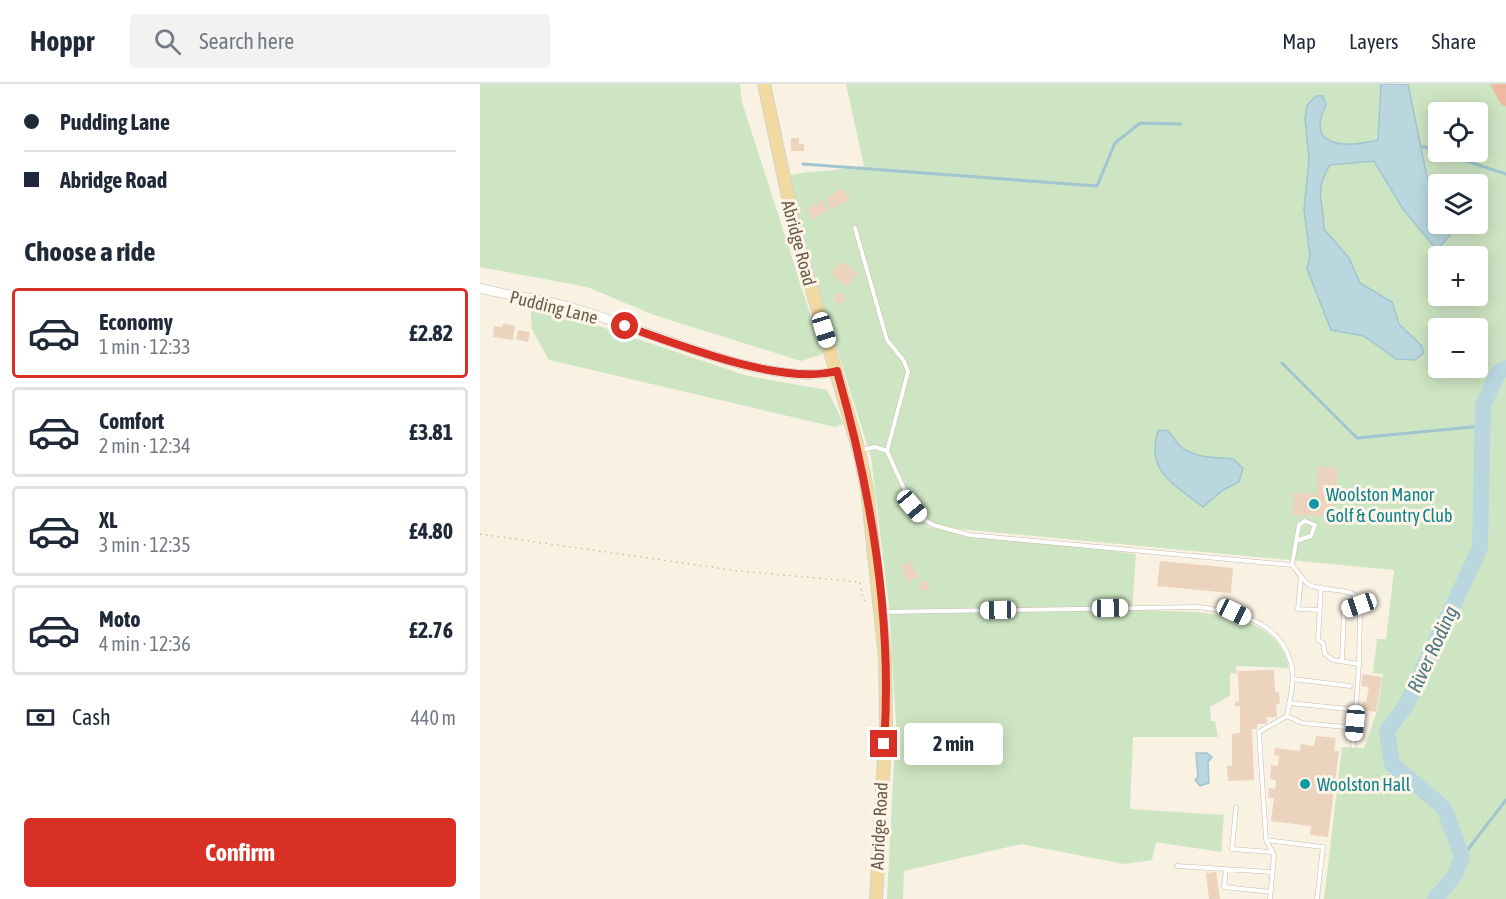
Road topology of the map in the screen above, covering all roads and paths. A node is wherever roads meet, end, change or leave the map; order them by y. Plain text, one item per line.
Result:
1 (764, 84) edge
2 (1498, 84) edge
3 (1506, 99) edge
4 (855, 228) dead end
5 (480, 288) edge
6 (837, 371) junction
7 (859, 451) junction
8 (887, 451) junction
9 (480, 534) edge
10 (1296, 541) junction
11 (1292, 565) junction
12 (1301, 576) junction
13 (1321, 587) junction
14 (1359, 605) junction
15 (881, 608) junction
16 (1319, 610) junction
17 (1342, 661) junction
18 (1359, 664) junction
19 (1293, 679) junction
20 (1350, 686) dead end
21 (1289, 703) junction
22 (1348, 709) dead end
23 (1287, 716) junction
24 (1346, 727) dead end
25 (1353, 746) dead end
26 (1236, 807) dead end
27 (1266, 840) junction
28 (1272, 852) junction
29 (1177, 866) dead end
30 (1226, 869) junction
31 (1272, 872) junction
32 (1271, 892) junction
33 (876, 899) edge
34 (1270, 899) edge
35 (1317, 899) edge

1 - 6 main road, Abridge Road
2 - 3 highway
4 - 8 lane
5 - 6 street, Pudding Lane
6 - 7 main road, Abridge Road
7 - 8 lane
7 - 15 main road, Abridge Road
8 - 11 lane
9 - 15 path
10 - 10 lane
10 - 11 lane
11 - 12 lane
12 - 13 lane
12 - 16 lane
13 - 14 lane
13 - 16 lane
14 - 17 lane
14 - 18 lane
15 - 19 lane
15 - 33 main road, Abridge Road
16 - 17 lane
17 - 18 lane
18 - 25 lane
19 - 20 lane
19 - 21 lane
21 - 22 lane
21 - 23 lane
23 - 24 lane
23 - 27 lane
26 - 28 lane
27 - 28 lane
27 - 35 lane
28 - 31 lane
29 - 30 lane
30 - 31 lane
30 - 32 lane
31 - 32 lane
32 - 34 lane

